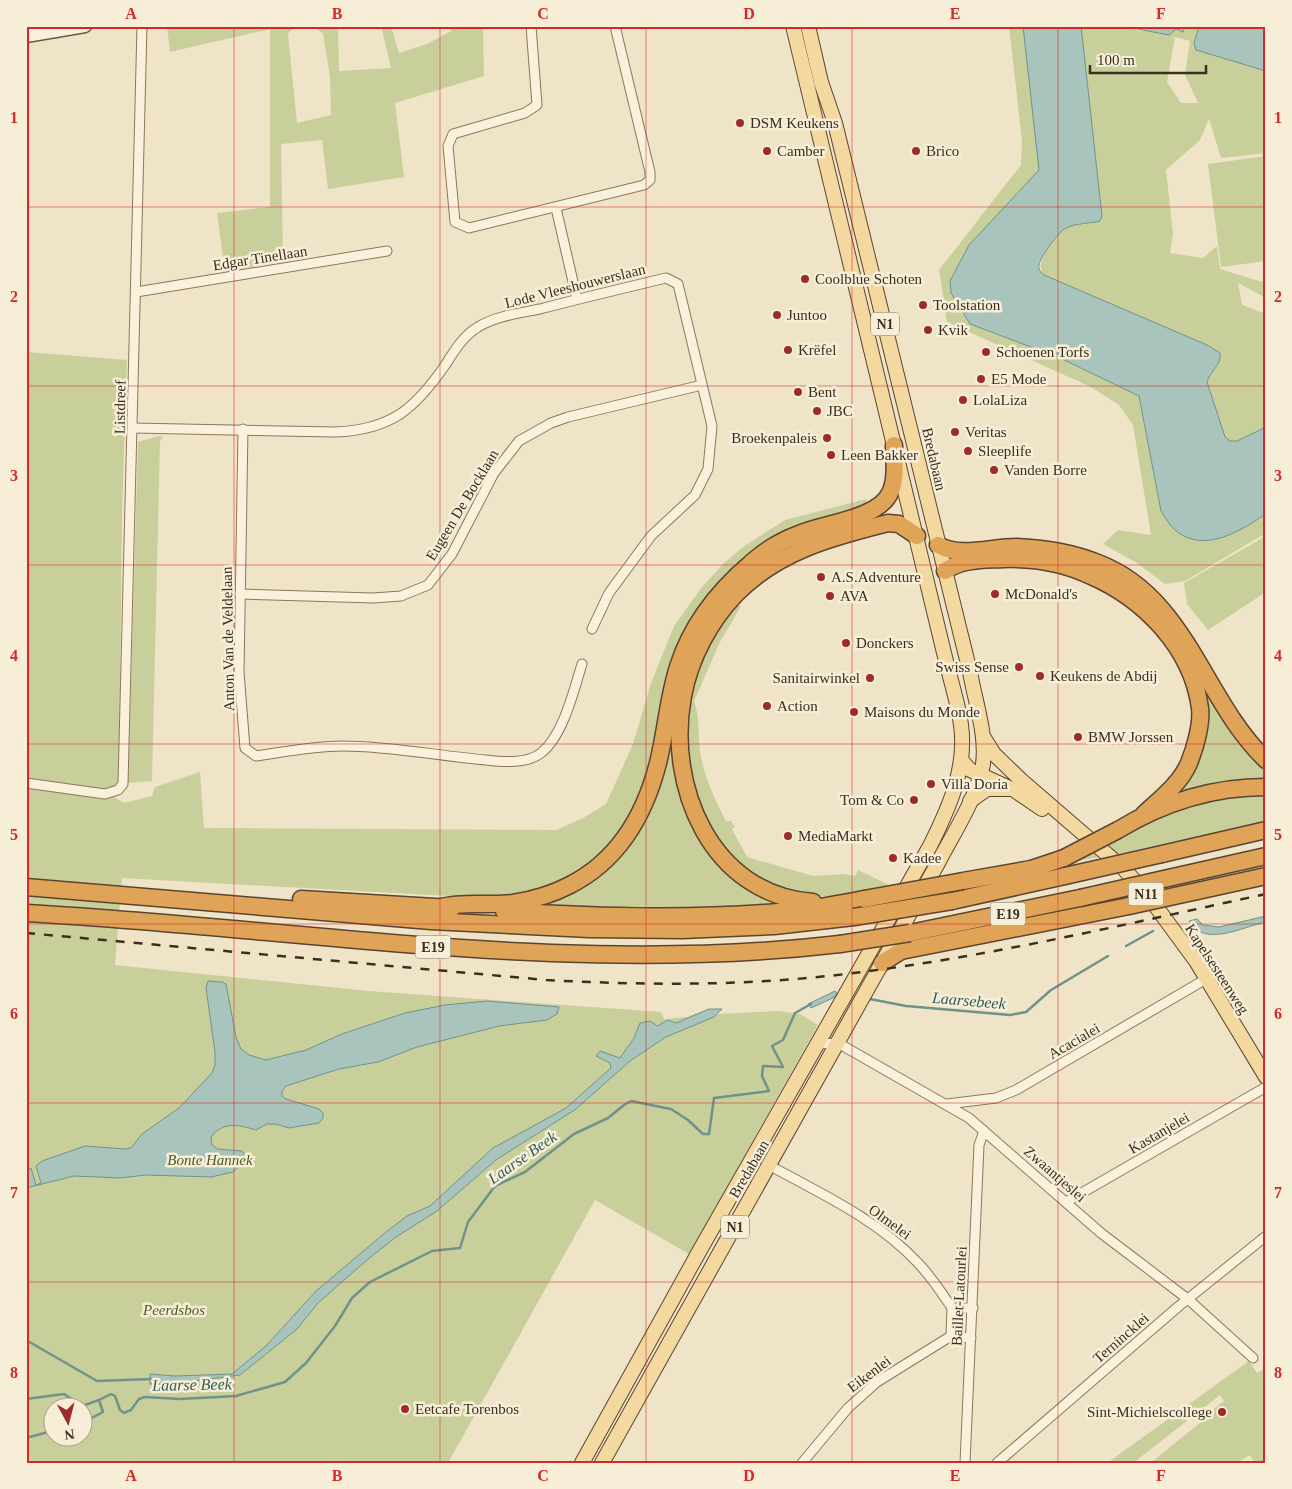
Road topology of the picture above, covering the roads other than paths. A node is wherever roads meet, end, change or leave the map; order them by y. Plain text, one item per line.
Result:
1 (85, 26) edge
2 (142, 26) edge
3 (532, 26) edge
4 (615, 26) edge
5 (793, 26) edge
6 (808, 26) edge
7 (26, 36) edge
8 (847, 169) junction
9 (828, 171) junction
10 (556, 208) junction
11 (388, 251) dead end
12 (136, 292) junction
13 (577, 300) junction
14 (702, 385) junction
15 (133, 428) junction
16 (242, 429) junction
17 (894, 445) junction
18 (917, 536) junction
19 (938, 545) junction
20 (945, 571) junction
21 (240, 594) junction
22 (956, 620) junction
23 (938, 625) junction
24 (592, 629) dead end
25 (582, 664) dead end
26 (982, 735) junction
27 (1266, 760) edge
28 (962, 762) junction
29 (982, 769) junction
30 (26, 783) edge
31 (1018, 785) junction
32 (1266, 787) edge
33 (970, 801) junction
34 (1144, 814) junction
35 (1266, 830) edge
36 (1266, 856) edge
37 (1266, 869) edge
38 (1266, 876) edge
39 (1155, 882) junction
40 (908, 883) junction
41 (26, 887) edge
42 (922, 891) junction
43 (167, 898) junction
44 (840, 903) junction
45 (442, 907) junction
46 (26, 913) edge
47 (882, 963) junction
48 (1206, 979) junction
49 (838, 1043) junction
50 (818, 1045) junction
51 (1266, 1077) edge
52 (1266, 1087) edge
53 (947, 1104) junction
54 (984, 1131) junction
55 (776, 1169) dead end
56 (1066, 1202) junction
57 (1266, 1236) edge
58 (1189, 1300) junction
59 (952, 1308) junction
60 (973, 1308) junction
61 (950, 1336) junction
62 (971, 1338) junction
63 (1253, 1358) dead end
64 (582, 1463) edge
65 (602, 1463) edge
66 (802, 1463) edge
67 (965, 1463) edge
68 (996, 1463) edge

1 - 7 street
2 - 12 street, Listdreef
3 - 10 street
4 - 10 street
5 - 9 main road, Bredabaan / N1
6 - 8 main road, Bredabaan / N1
8 - 9 main road
8 - 19 main road, Bredabaan / N1
9 - 17 main road, Bredabaan / N1
10 - 13 street
11 - 12 street, Edgar Tinellaan
12 - 15 street, Listdreef
13 - 14 street, Lode Vleeshouwerslaan
13 - 16 street, Lode Vleeshouwerslaan
14 - 21 street, Eugeen De Bocklaan
14 - 24 street, Lode Vleeshouwerslaan
15 - 16 street, Lode Vleeshouwerslaan
15 - 30 street, Listdreef
16 - 21 street, Anton Van de Veldelaan
17 - 18 main road, Bredabaan / N1
17 - 45 highway
18 - 23 main road, Bredabaan / N1
18 - 44 highway
19 - 20 main road, Bredabaan / N1
19 - 27 highway
20 - 22 main road, Bredabaan / N1
20 - 34 highway
21 - 25 street, Anton Van de Veldelaan
22 - 23 main road
22 - 26 main road, Bredabaan / N1
23 - 28 main road, Bredabaan / N1
26 - 29 main road, Bredabaan / N1
26 - 31 main road, Kapelsesteenweg / N11
28 - 29 main road, Kapelsesteenweg / N11
28 - 40 main road, Bredabaan / N1
29 - 31 main road, Kapelsesteenweg / N11
29 - 33 main road, Bredabaan / N1
31 - 33 main road
31 - 48 main road, Kapelsesteenweg / N11
32 - 34 highway
33 - 42 main road, Bredabaan / N1
34 - 44 highway, bridge
35 - 43 highway, E19, bridge
36 - 39 highway, E19
37 - 39 highway
38 - 47 highway, bridge
39 - 46 highway, E19, bridge
40 - 42 street
40 - 50 main road, Bredabaan / N1
41 - 43 highway, E19
42 - 47 main road, Bredabaan / N1
43 - 45 highway
44 - 45 highway
47 - 49 main road, Bredabaan / N1
48 - 51 main road, Kapelsesteenweg / N11
48 - 53 street, Acacialei
49 - 50 street
49 - 53 street, Zwaantjeslei
49 - 65 main road, Bredabaan / N1
50 - 64 main road, Bredabaan / N1
52 - 56 street, Kastanjelei
53 - 54 street, Zwaantjeslei
54 - 56 street, Zwaantjeslei
54 - 60 street, Baillet-Latourlei
55 - 59 street, Olmelei
56 - 58 street, Zwaantjeslei
57 - 58 street, Ternincklei
58 - 63 street, Zwaantjeslei
58 - 68 street, Ternincklei
59 - 60 street
59 - 61 street
60 - 62 street, Baillet-Latourlei
61 - 62 street
61 - 66 street, Eikenlei
62 - 67 street, Baillet-Latourlei

